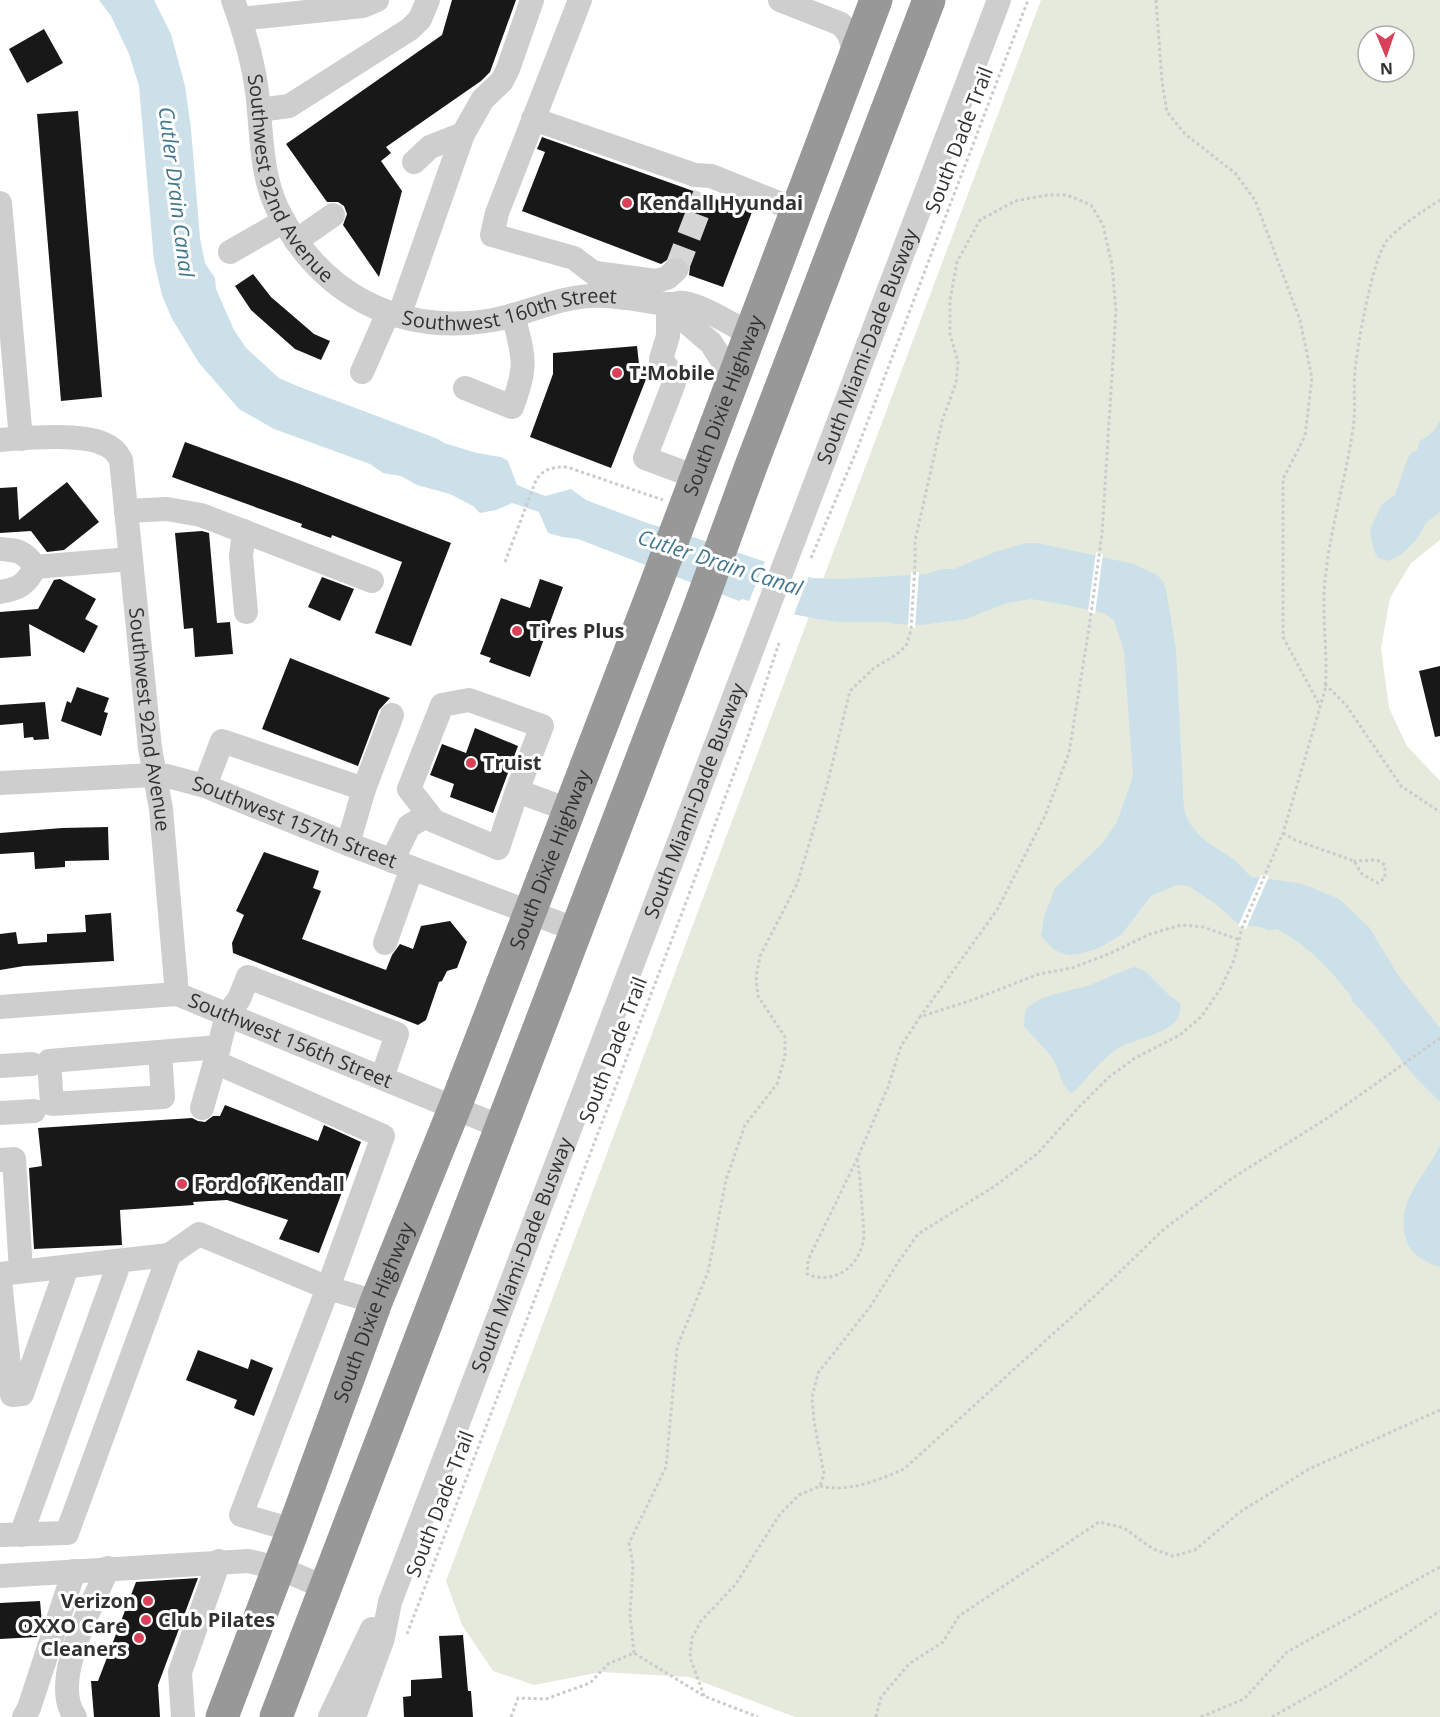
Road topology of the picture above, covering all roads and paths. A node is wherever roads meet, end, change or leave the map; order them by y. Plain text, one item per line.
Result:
1 (377, 0) edge
2 (428, 0) edge
3 (532, 0) edge
4 (580, 0) edge
5 (780, 0) edge
6 (876, 0) edge
7 (929, 0) edge
8 (999, 0) edge
9 (1028, 0) edge
10 (1156, 0) edge
11 (275, 8) edge
12 (236, 10) edge
13 (855, 54) junction
14 (259, 110) junction
15 (533, 119) junction
16 (464, 134) junction
17 (414, 162) dead end
18 (1440, 200) edge
19 (0, 203) edge
20 (796, 210) junction
21 (333, 215) dead end
22 (290, 231) junction
23 (230, 252) dead end
24 (676, 270) dead end
25 (592, 272) junction
26 (626, 298) junction
27 (668, 304) junction
28 (393, 315) junction
29 (513, 315) junction
30 (750, 334) junction
31 (362, 372) dead end
32 (734, 379) junction
33 (465, 388) dead end
34 (773, 411) junction
35 (10, 439) edge
36 (688, 499) junction
37 (126, 511) junction
38 (244, 531) junction
39 (0, 549) edge
40 (800, 554) junction
41 (130, 559) junction
42 (505, 562) dead end
43 (34, 567) junction
44 (372, 581) dead end
45 (0, 592) edge
46 (246, 612) dead end
47 (781, 638) dead end
48 (1325, 684) junction
49 (1319, 705) junction
50 (392, 715) dead end
51 (154, 775) junction
52 (0, 783) edge
53 (205, 786) junction
54 (364, 789) junction
55 (517, 791) junction
56 (569, 810) junction
57 (1440, 812) edge
58 (428, 814) junction
59 (1283, 833) junction
60 (348, 844) junction
61 (1354, 861) junction
62 (402, 864) junction
63 (529, 912) junction
64 (577, 930) junction
65 (1240, 940) junction
66 (385, 943) dead end
67 (177, 994) junction
68 (0, 1007) edge
69 (227, 1015) junction
70 (920, 1017) junction
71 (1440, 1038) edge
72 (160, 1052) junction
73 (217, 1055) junction
74 (32, 1064) dead end
75 (0, 1066) edge
76 (382, 1078) junction
77 (455, 1107) junction
78 (202, 1108) dead end
79 (34, 1111) dead end
80 (0, 1113) edge
81 (501, 1126) junction
82 (857, 1159) junction
83 (0, 1160) edge
84 (169, 1256) junction
85 (120, 1261) junction
86 (67, 1267) junction
87 (7, 1275) edge
88 (328, 1288) junction
89 (376, 1302) junction
90 (1440, 1410) edge
91 (820, 1486) junction
92 (293, 1530) junction
93 (10, 1535) edge
94 (219, 1561) junction
95 (1440, 1567) edge
96 (108, 1568) junction
97 (279, 1568) junction
98 (74, 1571) junction
99 (0, 1576) edge
100 (326, 1588) junction
101 (390, 1602) junction
102 (1440, 1611) edge
103 (405, 1639) dead end
104 (633, 1653) junction
105 (704, 1696) junction
106 (24, 1717) edge
107 (75, 1717) edge
108 (183, 1717) edge
109 (222, 1717) edge
110 (276, 1717) edge
111 (330, 1717) edge
112 (354, 1717) edge
113 (512, 1717) edge
114 (758, 1717) edge
115 (876, 1717) edge
116 (1202, 1717) edge
117 (1272, 1717) edge

1 - 11 street
2 - 14 street
3 - 16 street, Southwest 160th Street
4 - 15 street
5 - 13 street
6 - 13 highway, South Dixie Highway
7 - 34 highway
8 - 40 street, South Miami-Dade Busway
9 - 40 path, South Dade Trail
10 - 49 path
11 - 12 street
12 - 14 street, Southwest 92nd Avenue
13 - 20 highway, South Dixie Highway
14 - 22 street, Southwest 92nd Avenue
15 - 20 street
15 - 25 street
16 - 17 street
16 - 28 street, Southwest 160th Street
18 - 48 path
19 - 35 street
20 - 30 highway, South Dixie Highway
21 - 22 street
22 - 23 street
22 - 28 street, Southwest 92nd Avenue
24 - 25 street
25 - 26 street
26 - 27 street, Southwest 160th Street
26 - 29 street, Southwest 160th Street
27 - 30 street, Southwest 160th Street
27 - 32 street
27 - 36 street
28 - 29 street, Southwest 160th Street
28 - 31 street
29 - 33 street
30 - 32 highway, South Dixie Highway
30 - 34 highway
32 - 36 highway, South Dixie Highway
34 - 64 highway
35 - 37 street, Southwest 92nd Avenue
36 - 42 path
36 - 56 highway, South Dixie Highway
37 - 38 street
37 - 41 street, Southwest 92nd Avenue
38 - 44 street
38 - 46 street
39 - 43 street
40 - 101 street, South Miami-Dade Busway
41 - 43 street
41 - 51 street, Southwest 92nd Avenue
43 - 45 street
47 - 103 path, South Dade Trail
48 - 49 path
48 - 57 path
49 - 59 path
50 - 54 street
51 - 52 street, Southwest 157th Street
51 - 53 street, Southwest 157th Street
51 - 67 street, Southwest 92nd Avenue
53 - 54 street
53 - 60 street, Southwest 157th Street
54 - 60 street
55 - 56 street
55 - 58 street
55 - 58 street
56 - 63 highway, South Dixie Highway
58 - 62 street
59 - 61 path
59 - 65 path
60 - 62 street, Southwest 157th Street
61 - 61 path
62 - 63 street, Southwest 157th Street
62 - 66 street
63 - 64 street, Southwest 157th Street
63 - 77 highway, South Dixie Highway
64 - 81 highway
65 - 70 path
65 - 91 path
67 - 68 street, Southwest 156th Street
67 - 69 street, Southwest 156th Street
69 - 73 street
69 - 76 street, Southwest 156th Street
69 - 76 street
70 - 82 path
70 - 104 path
71 - 91 path
72 - 72 street
72 - 73 street
73 - 78 street
73 - 88 street
74 - 75 street
76 - 77 street, Southwest 156th Street
77 - 81 street, Southwest 156th Street
77 - 89 highway, South Dixie Highway
79 - 80 street
81 - 100 highway
82 - 82 path
83 - 87 street
84 - 85 street
84 - 88 street
84 - 93 street
85 - 86 street
85 - 93 street
86 - 87 street
86 - 87 street
88 - 89 street
88 - 92 street
89 - 92 highway, South Dixie Highway
90 - 115 path
91 - 105 path
92 - 97 highway, South Dixie Highway
94 - 96 street
94 - 97 street
94 - 108 street
95 - 116 path
96 - 98 street
96 - 107 street
97 - 100 street
97 - 109 highway, South Dixie Highway
98 - 99 street
98 - 106 street
100 - 110 highway
101 - 111 street, South Miami-Dade Busway
101 - 112 street, South Miami-Dade Busway
102 - 117 path
104 - 105 path
104 - 113 path
105 - 114 path

